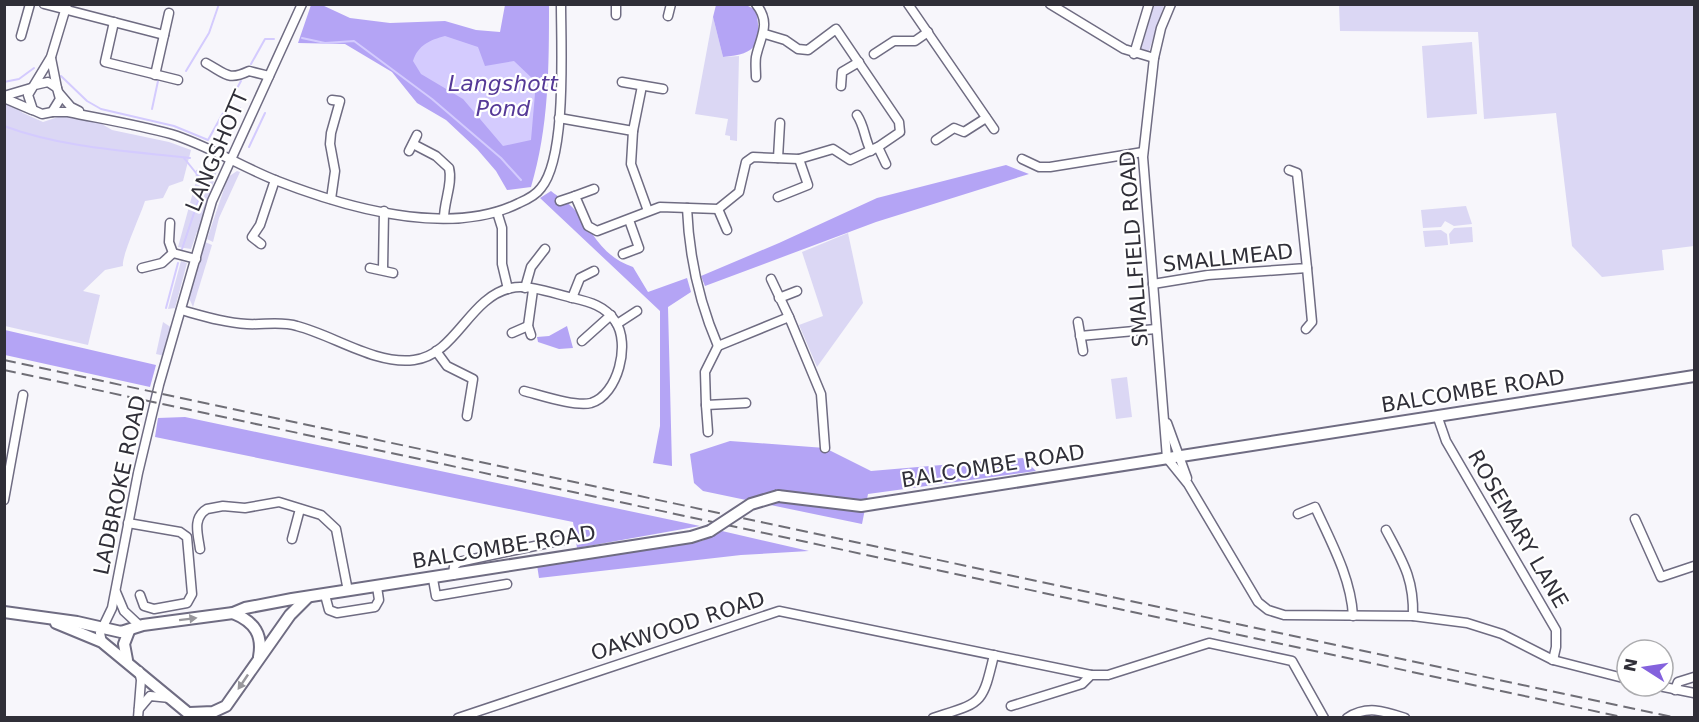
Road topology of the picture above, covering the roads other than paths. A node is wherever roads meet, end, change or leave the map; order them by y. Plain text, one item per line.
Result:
1 (30, 4) edge
2 (44, 4) edge
3 (302, 4) edge
4 (561, 4) edge
5 (616, 4) edge
6 (671, 4) edge
7 (756, 4) edge
8 (908, 4) edge
9 (1050, 4) edge
10 (1149, 4) edge
11 (1172, 4) edge
12 (66, 7) edge
13 (169, 13) dead end
14 (616, 15) dead end
15 (668, 16) dead end
16 (114, 22) junction
17 (928, 32) junction
18 (765, 34) junction
19 (164, 35) junction
20 (21, 36) dead end
21 (874, 54) dead end
22 (1134, 54) junction
23 (51, 57) junction
24 (1154, 58) junction
25 (859, 62) junction
26 (206, 63) dead end
27 (155, 75) junction
28 (269, 76) junction
29 (756, 77) dead end
30 (178, 80) dead end
31 (621, 82) dead end
32 (33, 86) junction
33 (642, 86) junction
34 (841, 86) dead end
35 (663, 89) dead end
36 (58, 91) junction
37 (4, 97) edge
38 (339, 101) dead end
39 (33, 110) junction
40 (52, 112) junction
41 (857, 115) dead end
42 (90, 117) junction
43 (559, 118) junction
44 (986, 118) junction
45 (780, 123) dead end
46 (994, 129) dead end
47 (633, 131) junction
48 (417, 135) dead end
49 (936, 140) dead end
50 (874, 149) junction
51 (1143, 152) junction
52 (778, 158) junction
53 (229, 159) junction
54 (799, 159) junction
55 (1022, 159) dead end
56 (886, 164) dead end
57 (1293, 171) dead end
58 (275, 180) junction
59 (594, 189) dead end
60 (575, 196) junction
61 (778, 197) dead end
62 (331, 199) junction
63 (560, 201) dead end
64 (687, 208) junction
65 (718, 208) junction
66 (384, 211) junction
67 (497, 212) junction
68 (648, 212) junction
69 (444, 218) junction
70 (629, 220) junction
71 (170, 223) dead end
72 (727, 230) dead end
73 (261, 244) dead end
74 (545, 249) dead end
75 (173, 253) junction
76 (623, 254) dead end
77 (196, 259) junction
78 (142, 268) dead end
79 (370, 268) dead end
80 (1307, 268) junction
81 (383, 269) junction
82 (594, 271) dead end
83 (393, 273) dead end
84 (771, 279) dead end
85 (1153, 284) junction
86 (508, 289) junction
87 (529, 289) junction
88 (797, 291) dead end
89 (572, 298) junction
90 (779, 298) junction
91 (181, 310) junction
92 (638, 311) dead end
93 (611, 315) junction
94 (789, 317) junction
95 (1078, 322) dead end
96 (617, 324) junction
97 (528, 326) junction
98 (1309, 326) dead end
99 (1156, 329) junction
100 (512, 333) dead end
101 (531, 335) dead end
102 (1080, 336) junction
103 (582, 341) dead end
104 (718, 346) junction
105 (436, 351) junction
106 (1083, 351) dead end
107 (1695, 376) edge
108 (159, 386) joint
109 (524, 391) dead end
110 (23, 395) dead end
111 (746, 403) dead end
112 (706, 405) junction
113 (467, 416) dead end
114 (1438, 417) junction
115 (1164, 418) junction
116 (708, 432) dead end
117 (825, 448) dead end
118 (1180, 456) junction
119 (1167, 458) junction
120 (1188, 484) junction
121 (4, 500) edge
122 (300, 509) junction
123 (1298, 514) dead end
124 (1635, 519) dead end
125 (128, 523) junction
126 (1386, 530) dead end
127 (292, 539) dead end
128 (563, 540) dead end
129 (200, 549) dead end
130 (1695, 566) edge
131 (453, 575) junction
132 (433, 579) junction
133 (507, 584) dead end
134 (377, 586) junction
135 (116, 591) junction
136 (348, 591) junction
137 (140, 595) dead end
138 (325, 595) junction
139 (307, 598) junction
140 (280, 601) junction
141 (4, 612) edge
142 (233, 613) junction
143 (290, 615) junction
144 (1353, 616) junction
145 (1413, 616) junction
146 (48, 619) junction
147 (140, 626) junction
148 (102, 629) junction
149 (129, 631) junction
150 (102, 642) junction
151 (994, 655) junction
152 (259, 657) junction
153 (1553, 660) junction
154 (127, 661) junction
155 (139, 671) junction
156 (1091, 675) junction
157 (1615, 676) edge
158 (1695, 677) edge
159 (1675, 690) joint
160 (1695, 693) edge
161 (170, 699) junction
162 (1011, 706) dead end
163 (226, 712) edge
164 (138, 713) edge
165 (192, 715) edge
166 (458, 717) edge
167 (933, 717) edge
168 (1324, 717) edge
169 (1347, 717) edge
170 (1406, 717) edge

1 - 20 street
2 - 12 street
3 - 28 street, LANGSHOTT
4 - 43 street
5 - 14 street
6 - 15 street
7 - 18 street
8 - 17 street
9 - 22 street
10 - 22 street
11 - 24 street, SMALLFIELD ROAD
12 - 16 street
12 - 23 street
13 - 19 street
16 - 19 street
16 - 27 street
17 - 21 street
17 - 44 street
18 - 25 street
18 - 29 street
19 - 27 street
22 - 24 street
23 - 32 street
23 - 36 street
24 - 51 street, SMALLFIELD ROAD
25 - 34 street
25 - 50 street
26 - 28 street
27 - 30 street
28 - 53 street, LANGSHOTT
31 - 33 street
32 - 36 street
32 - 37 street
32 - 39 street
33 - 35 street
33 - 47 street
36 - 40 street
36 - 42 street
37 - 39 street
38 - 62 street
39 - 40 street
40 - 42 street
41 - 50 street
42 - 53 street
43 - 47 street
43 - 67 street
44 - 46 street
44 - 49 street
45 - 52 street
47 - 68 street
48 - 69 street
50 - 54 street
50 - 56 street
51 - 55 street
51 - 85 street, SMALLFIELD ROAD
52 - 54 street
52 - 65 street
53 - 58 street
53 - 77 street, LANGSHOTT
54 - 61 street
57 - 80 street, SMALLMEAD
58 - 62 street
58 - 73 street
59 - 60 street
60 - 63 street
60 - 70 street
62 - 66 street
64 - 65 street
64 - 68 street
64 - 104 street
65 - 72 street
66 - 69 street
66 - 81 street
67 - 69 street
67 - 86 street
68 - 70 street
70 - 76 street
71 - 75 street
74 - 87 street
75 - 77 street
75 - 78 street
77 - 91 street, LANGSHOTT
79 - 81 street
80 - 85 street, SMALLMEAD
80 - 98 street, SMALLMEAD
81 - 83 street
82 - 89 street
84 - 90 street
85 - 99 street, SMALLFIELD ROAD
86 - 87 street
86 - 105 street
87 - 89 street
87 - 97 street
88 - 90 street
89 - 93 street
90 - 94 street
91 - 105 street
91 - 108 street, LANGSHOTT
92 - 96 street
93 - 96 street
93 - 103 street
94 - 104 street
94 - 117 street
95 - 102 street
96 - 109 street
97 - 100 street
97 - 101 street
99 - 102 street
99 - 115 street, SMALLFIELD ROAD
102 - 106 street
104 - 112 street
105 - 113 street
107 - 114 main road, BALCOMBE ROAD
108 - 125 street, LADBROKE ROAD
110 - 121 street
111 - 112 street
112 - 116 street
114 - 118 main road, BALCOMBE ROAD
114 - 153 street, ROSEMARY LANE
115 - 118 street
115 - 119 street, SMALLFIELD ROAD
118 - 119 main road, BALCOMBE ROAD
118 - 120 street
119 - 120 street
119 - 131 main road, BALCOMBE ROAD, bridge
120 - 144 street
122 - 127 street
122 - 129 street
122 - 136 street
123 - 144 street
124 - 130 street
125 - 135 street, LADBROKE ROAD
125 - 137 street
126 - 145 street
128 - 131 street
131 - 132 main road, BALCOMBE ROAD
132 - 133 street
132 - 134 main road, BALCOMBE ROAD
134 - 136 main road, BALCOMBE ROAD
134 - 138 street
135 - 147 street, LADBROKE ROAD
135 - 148 street, LADBROKE ROAD
136 - 138 main road, BALCOMBE ROAD
138 - 139 main road, BALCOMBE ROAD
139 - 140 main road, BALCOMBE ROAD
139 - 143 main road
140 - 142 main road, BALCOMBE ROAD
140 - 143 main road
141 - 146 main road
147 -> 142 main road, BALCOMBE ROAD
142 - 152 main road
143 - 152 main road
144 - 145 street
145 - 153 street
146 - 148 main road
146 - 150 main road
147 - 149 main road, BALCOMBE ROAD
148 - 149 main road
148 - 150 street, LADBROKE ROAD
149 - 154 main road
150 - 154 main road
151 - 156 street, OAKWOOD ROAD
151 - 166 street, OAKWOOD ROAD
151 - 167 street
152 -> 163 main road
153 - 157 street
154 - 155 main road
155 - 161 main road
155 - 164 street
156 - 162 street
156 - 168 street
158 - 159 street
159 - 160 street
161 - 164 street
161 - 165 main road
163 - 165 main road
169 - 170 street

